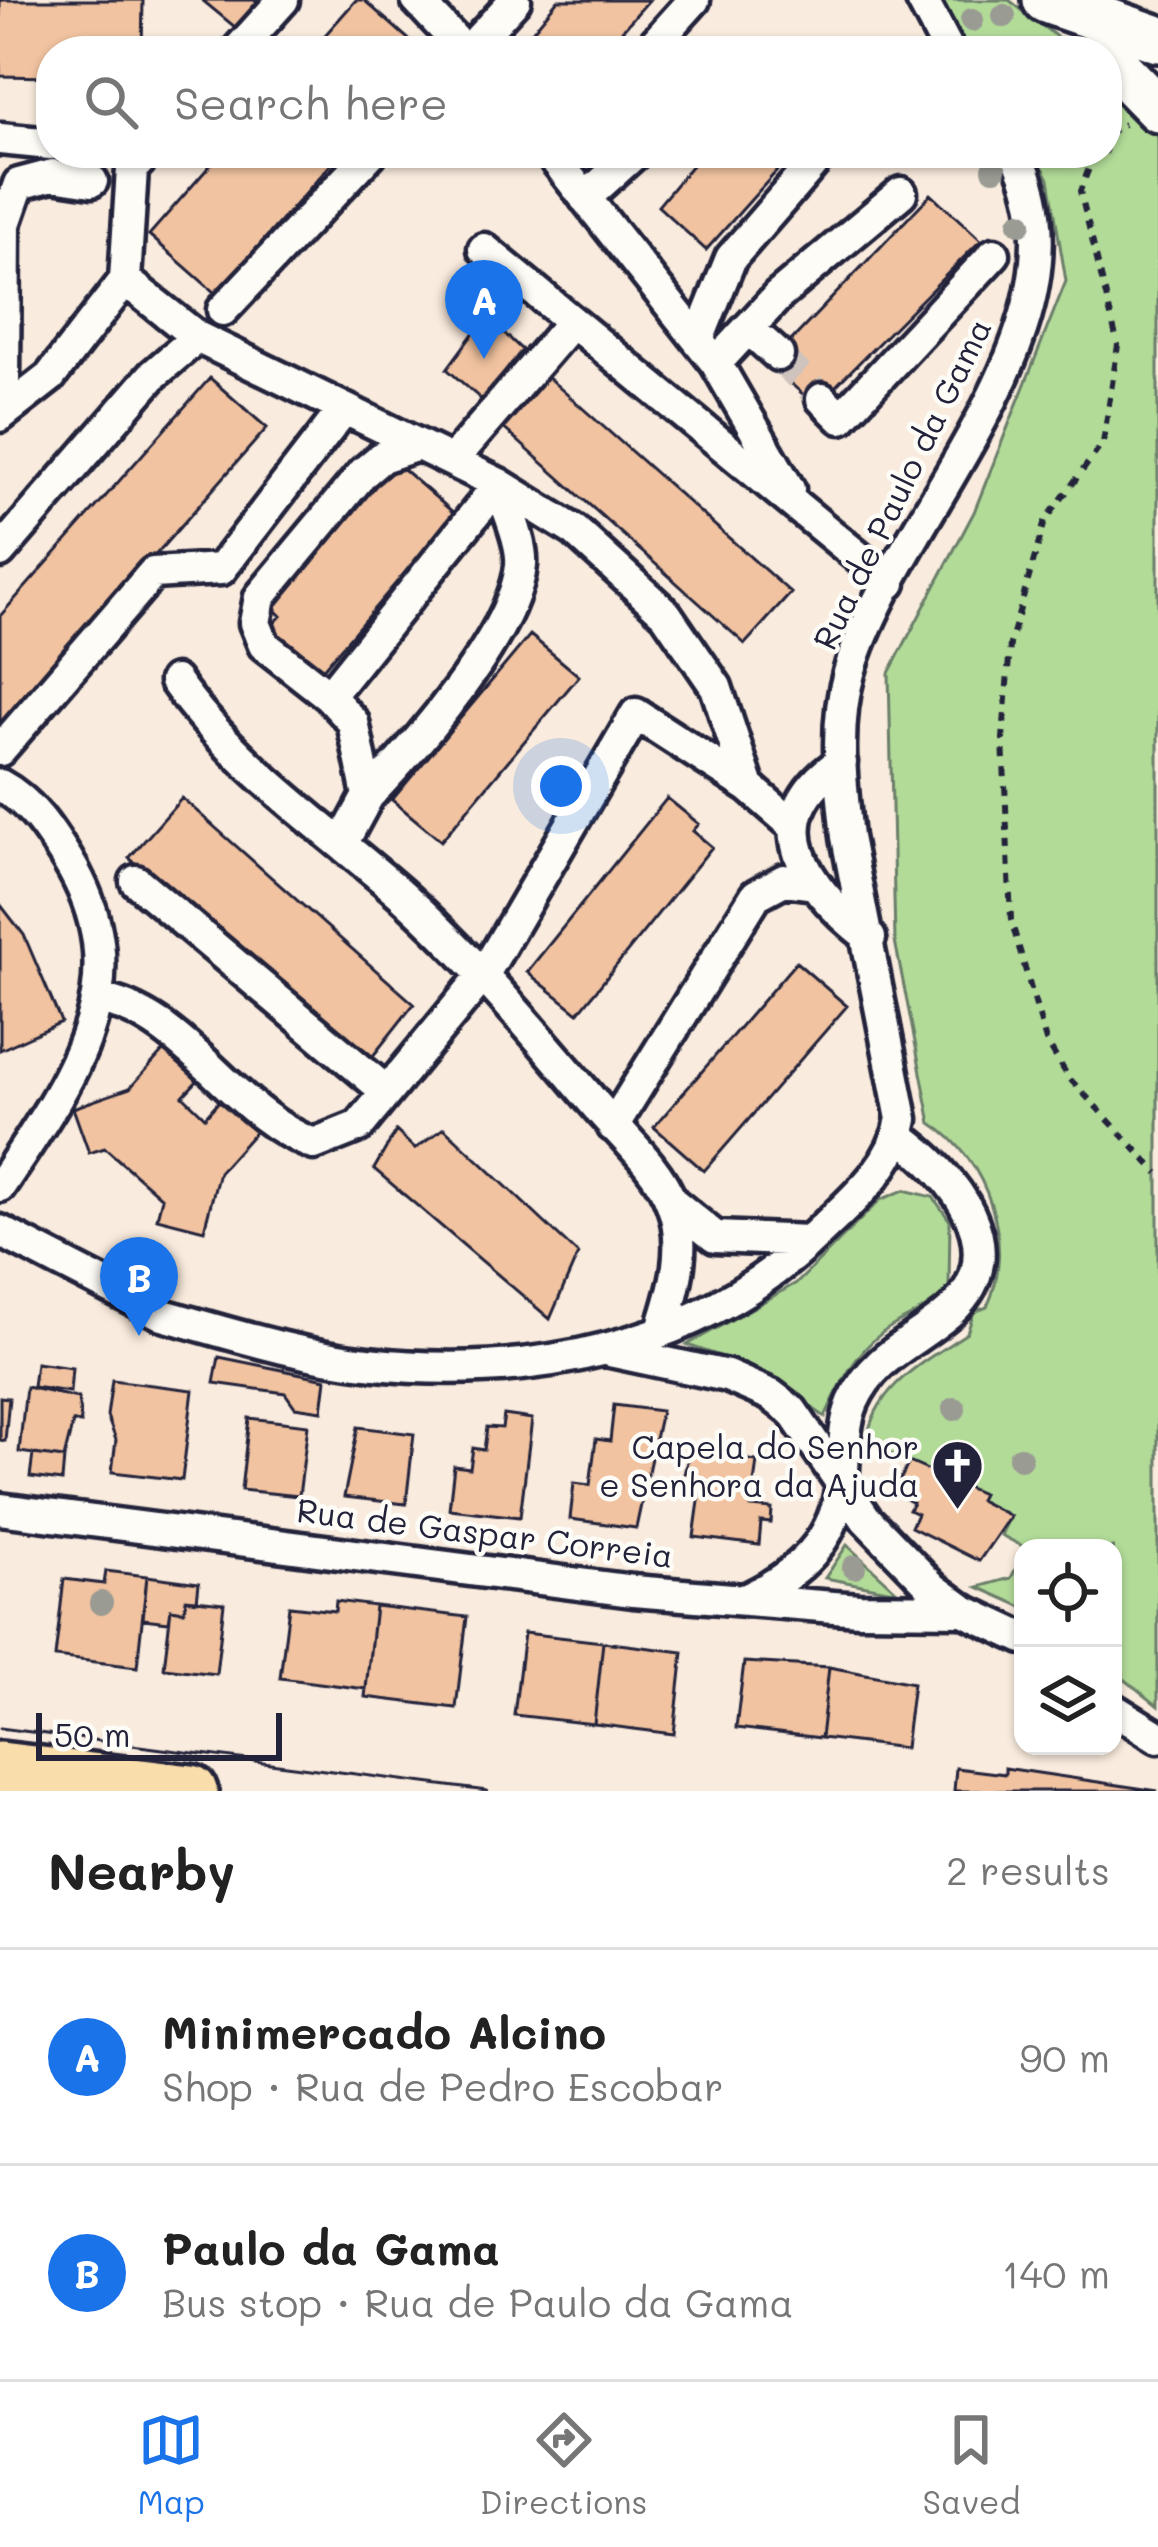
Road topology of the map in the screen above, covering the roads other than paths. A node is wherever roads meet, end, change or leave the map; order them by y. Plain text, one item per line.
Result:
1 (283, 0) edge
2 (417, 0) edge
3 (515, 0) edge
4 (694, 0) edge
5 (922, 0) edge
6 (1034, 0) edge
7 (1046, 0) edge
8 (251, 36) edge
9 (452, 36) edge
10 (481, 36) edge
11 (662, 36) edge
12 (941, 36) edge
13 (1080, 36) edge
14 (1158, 39) edge
15 (1122, 72) edge
16 (1158, 109) edge
17 (0, 139) edge
18 (36, 143) edge
19 (78, 168) edge
20 (134, 168) edge
21 (357, 168) edge
22 (563, 168) edge
23 (618, 168) edge
24 (809, 168) edge
25 (1023, 168) edge
26 (92, 181) junction
27 (901, 193) dead end
28 (585, 197) junction
29 (128, 225) junction
30 (484, 249) dead end
31 (994, 254) dead end
32 (125, 280) junction
33 (223, 310) dead end
34 (571, 323) junction
35 (748, 328) junction
36 (197, 338) junction
37 (707, 352) junction
38 (778, 355) tunnel mouth
39 (822, 399) dead end
40 (2, 402) edge
41 (344, 409) junction
42 (418, 445) junction
43 (452, 461) junction
44 (499, 484) junction
45 (798, 505) junction
46 (0, 552) edge
47 (890, 583) junction
48 (175, 682) dead end
49 (329, 696) junction
50 (0, 750) edge
51 (841, 762) junction
52 (0, 785) edge
53 (749, 787) junction
54 (368, 796) junction
55 (794, 826) junction
56 (342, 844) junction
57 (136, 881) dead end
58 (814, 884) junction
59 (870, 938) junction
60 (484, 974) junction
61 (97, 999) junction
62 (387, 1091) junction
63 (614, 1126) junction
64 (899, 1136) junction
65 (0, 1186) edge
66 (672, 1202) junction
67 (0, 1232) edge
68 (809, 1241) junction
69 (662, 1329) junction
70 (610, 1351) junction
71 (842, 1486) junction
72 (0, 1508) edge
73 (749, 1598) junction
74 (963, 1610) junction
75 (1014, 1634) edge
76 (1122, 1715) edge
77 (1158, 1737) edge
78 (0, 1768) edge
79 (191, 1791) edge

1 - 8 street
2 - 9 street
3 - 10 street
4 - 11 street
5 - 12 street
6 - 13 main road
7 - 14 main road
15 - 16 main road
17 - 18 street
19 - 26 street
20 - 29 street
21 - 33 street
22 - 28 street
23 - 28 street
24 - 37 street
25 - 47 street, Rua de Paulo da Gama
26 - 29 street
26 - 40 street
27 - 35 street
28 - 37 street
29 - 32 street
30 - 34 street
31 - 39 street
32 - 36 street
32 - 40 street
34 - 43 street
34 - 45 street
35 - 37 street
35 - 38 street
36 - 41 street
36 - 46 street
37 - 45 street
41 - 42 street
41 - 50 street
42 - 43 street
42 - 49 street
43 - 44 street
44 - 49 street
44 - 53 street
44 - 54 street
45 - 47 street
47 - 51 street, Rua de Paulo da Gama
48 - 56 street
49 - 54 street
51 - 55 street
51 - 59 street, Rua de Paulo da Gama
52 - 61 street
53 - 55 street
53 - 60 street
54 - 56 street
55 - 58 street
56 - 60 street
57 - 62 street
58 - 59 street
58 - 63 street
59 - 64 street, Rua de Paulo da Gama
60 - 62 street
60 - 63 street
61 - 62 street
61 - 65 street
63 - 66 street
64 - 68 street
64 - 71 street
66 - 68 street
66 - 69 street
67 - 70 street
68 - 69 street
69 - 70 street
70 - 71 street
71 - 73 street
71 - 74 street
72 - 73 street, Rua de Gaspar Correia
73 - 74 street, Rua de Gaspar Correia
74 - 75 street
76 - 77 street
78 - 79 main road

